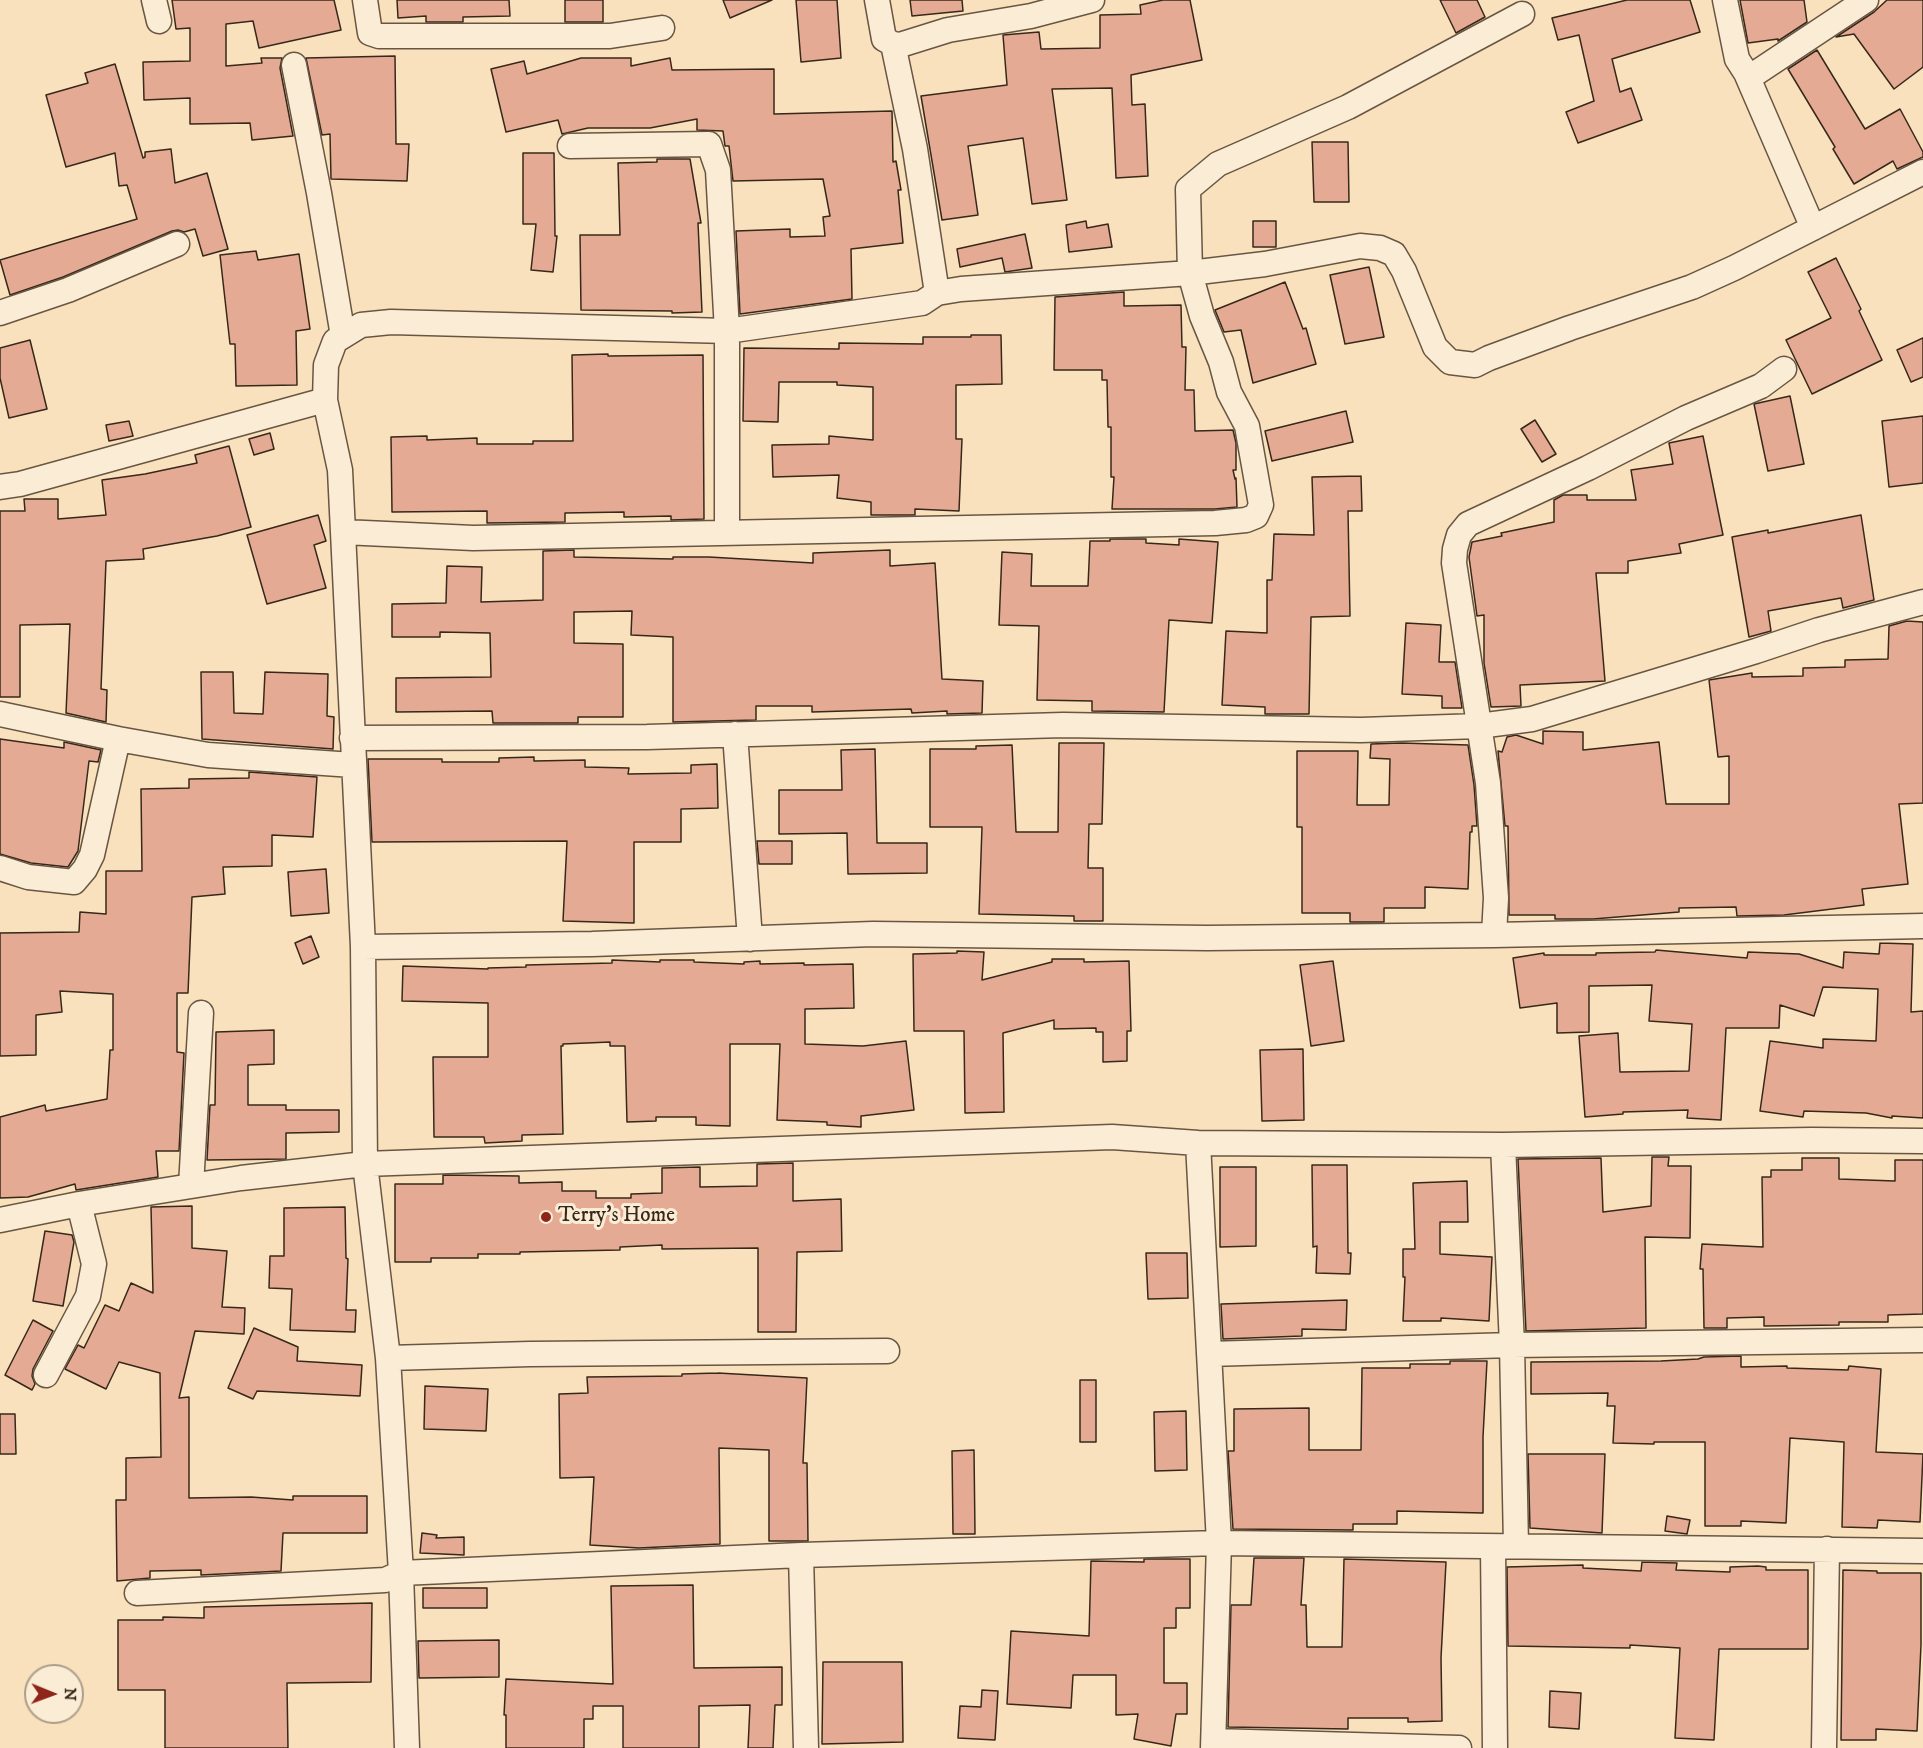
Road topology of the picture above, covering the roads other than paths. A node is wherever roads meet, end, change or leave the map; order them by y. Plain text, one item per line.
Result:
1 (365, 0) edge
2 (877, 0) edge
3 (1092, 0) edge
4 (1725, 0) edge
5 (1866, 0) edge
6 (1522, 14) dead end
7 (662, 28) dead end
8 (892, 44) junction
9 (294, 65) dead end
10 (1746, 73) junction
11 (570, 146) dead end
12 (1922, 176) edge
13 (1814, 228) junction
14 (177, 244) dead end
15 (1190, 273) junction
16 (937, 293) junction
17 (0, 313) edge
18 (727, 331) junction
19 (343, 336) junction
20 (1784, 369) dead end
21 (325, 400) junction
22 (0, 487) edge
23 (343, 532) junction
24 (727, 532) junction
25 (1923, 602) edge
26 (0, 714) edge
27 (1479, 726) junction
28 (735, 734) junction
29 (352, 738) junction
30 (118, 739) junction
31 (353, 765) junction
32 (0, 868) edge
33 (1923, 926) edge
34 (1494, 935) junction
35 (750, 939) junction
36 (363, 947) junction
37 (201, 1013) dead end
38 (1923, 1141) edge
39 (1198, 1143) junction
40 (1503, 1145) junction
41 (365, 1164) junction
42 (190, 1186) junction
43 (79, 1204) junction
44 (0, 1220) edge
45 (1923, 1340) edge
46 (1512, 1345) junction
47 (887, 1351) dead end
48 (1209, 1354) junction
49 (388, 1358) junction
50 (46, 1375) dead end
51 (1219, 1543) junction
52 (1504, 1546) junction
53 (1827, 1549) junction
54 (1923, 1551) edge
55 (801, 1555) junction
56 (401, 1573) junction
57 (137, 1593) dead end
58 (1214, 1745) edge
59 (407, 1748) edge
60 (806, 1748) edge
61 (1459, 1748) edge
62 (1495, 1748) edge
63 (1824, 1748) edge

1 - 7 street
2 - 8 street
3 - 8 street
4 - 10 street
5 - 10 street
6 - 15 street
8 - 16 street
9 - 19 street
10 - 13 street
11 - 18 street
12 - 13 street
13 - 15 street
14 - 17 street
15 - 16 street
15 - 24 street
16 - 18 street
18 - 19 street
18 - 24 street
19 - 21 street
20 - 27 street
21 - 22 street
21 - 23 street
23 - 24 street
23 - 29 street
25 - 27 street
26 - 30 street
27 - 28 street
27 - 34 street
28 - 29 street
28 - 35 street
29 - 31 street
30 - 31 street
30 - 32 street
31 - 36 street
33 - 34 street
34 - 35 street
35 - 36 street
36 - 41 street
37 - 42 street
38 - 40 street
39 - 40 street
39 - 41 street
39 - 48 street
40 - 46 street
41 - 42 street
41 - 49 street
42 - 43 street
43 - 44 street
43 - 50 street
45 - 46 street
46 - 48 street
46 - 52 street
47 - 49 street
48 - 51 street
49 - 56 street
51 - 52 street
51 - 55 street
51 - 58 street
52 - 53 street
52 - 62 street
53 - 54 street
53 - 63 street
55 - 56 street
55 - 60 street
56 - 57 street
56 - 59 street
58 - 61 street

